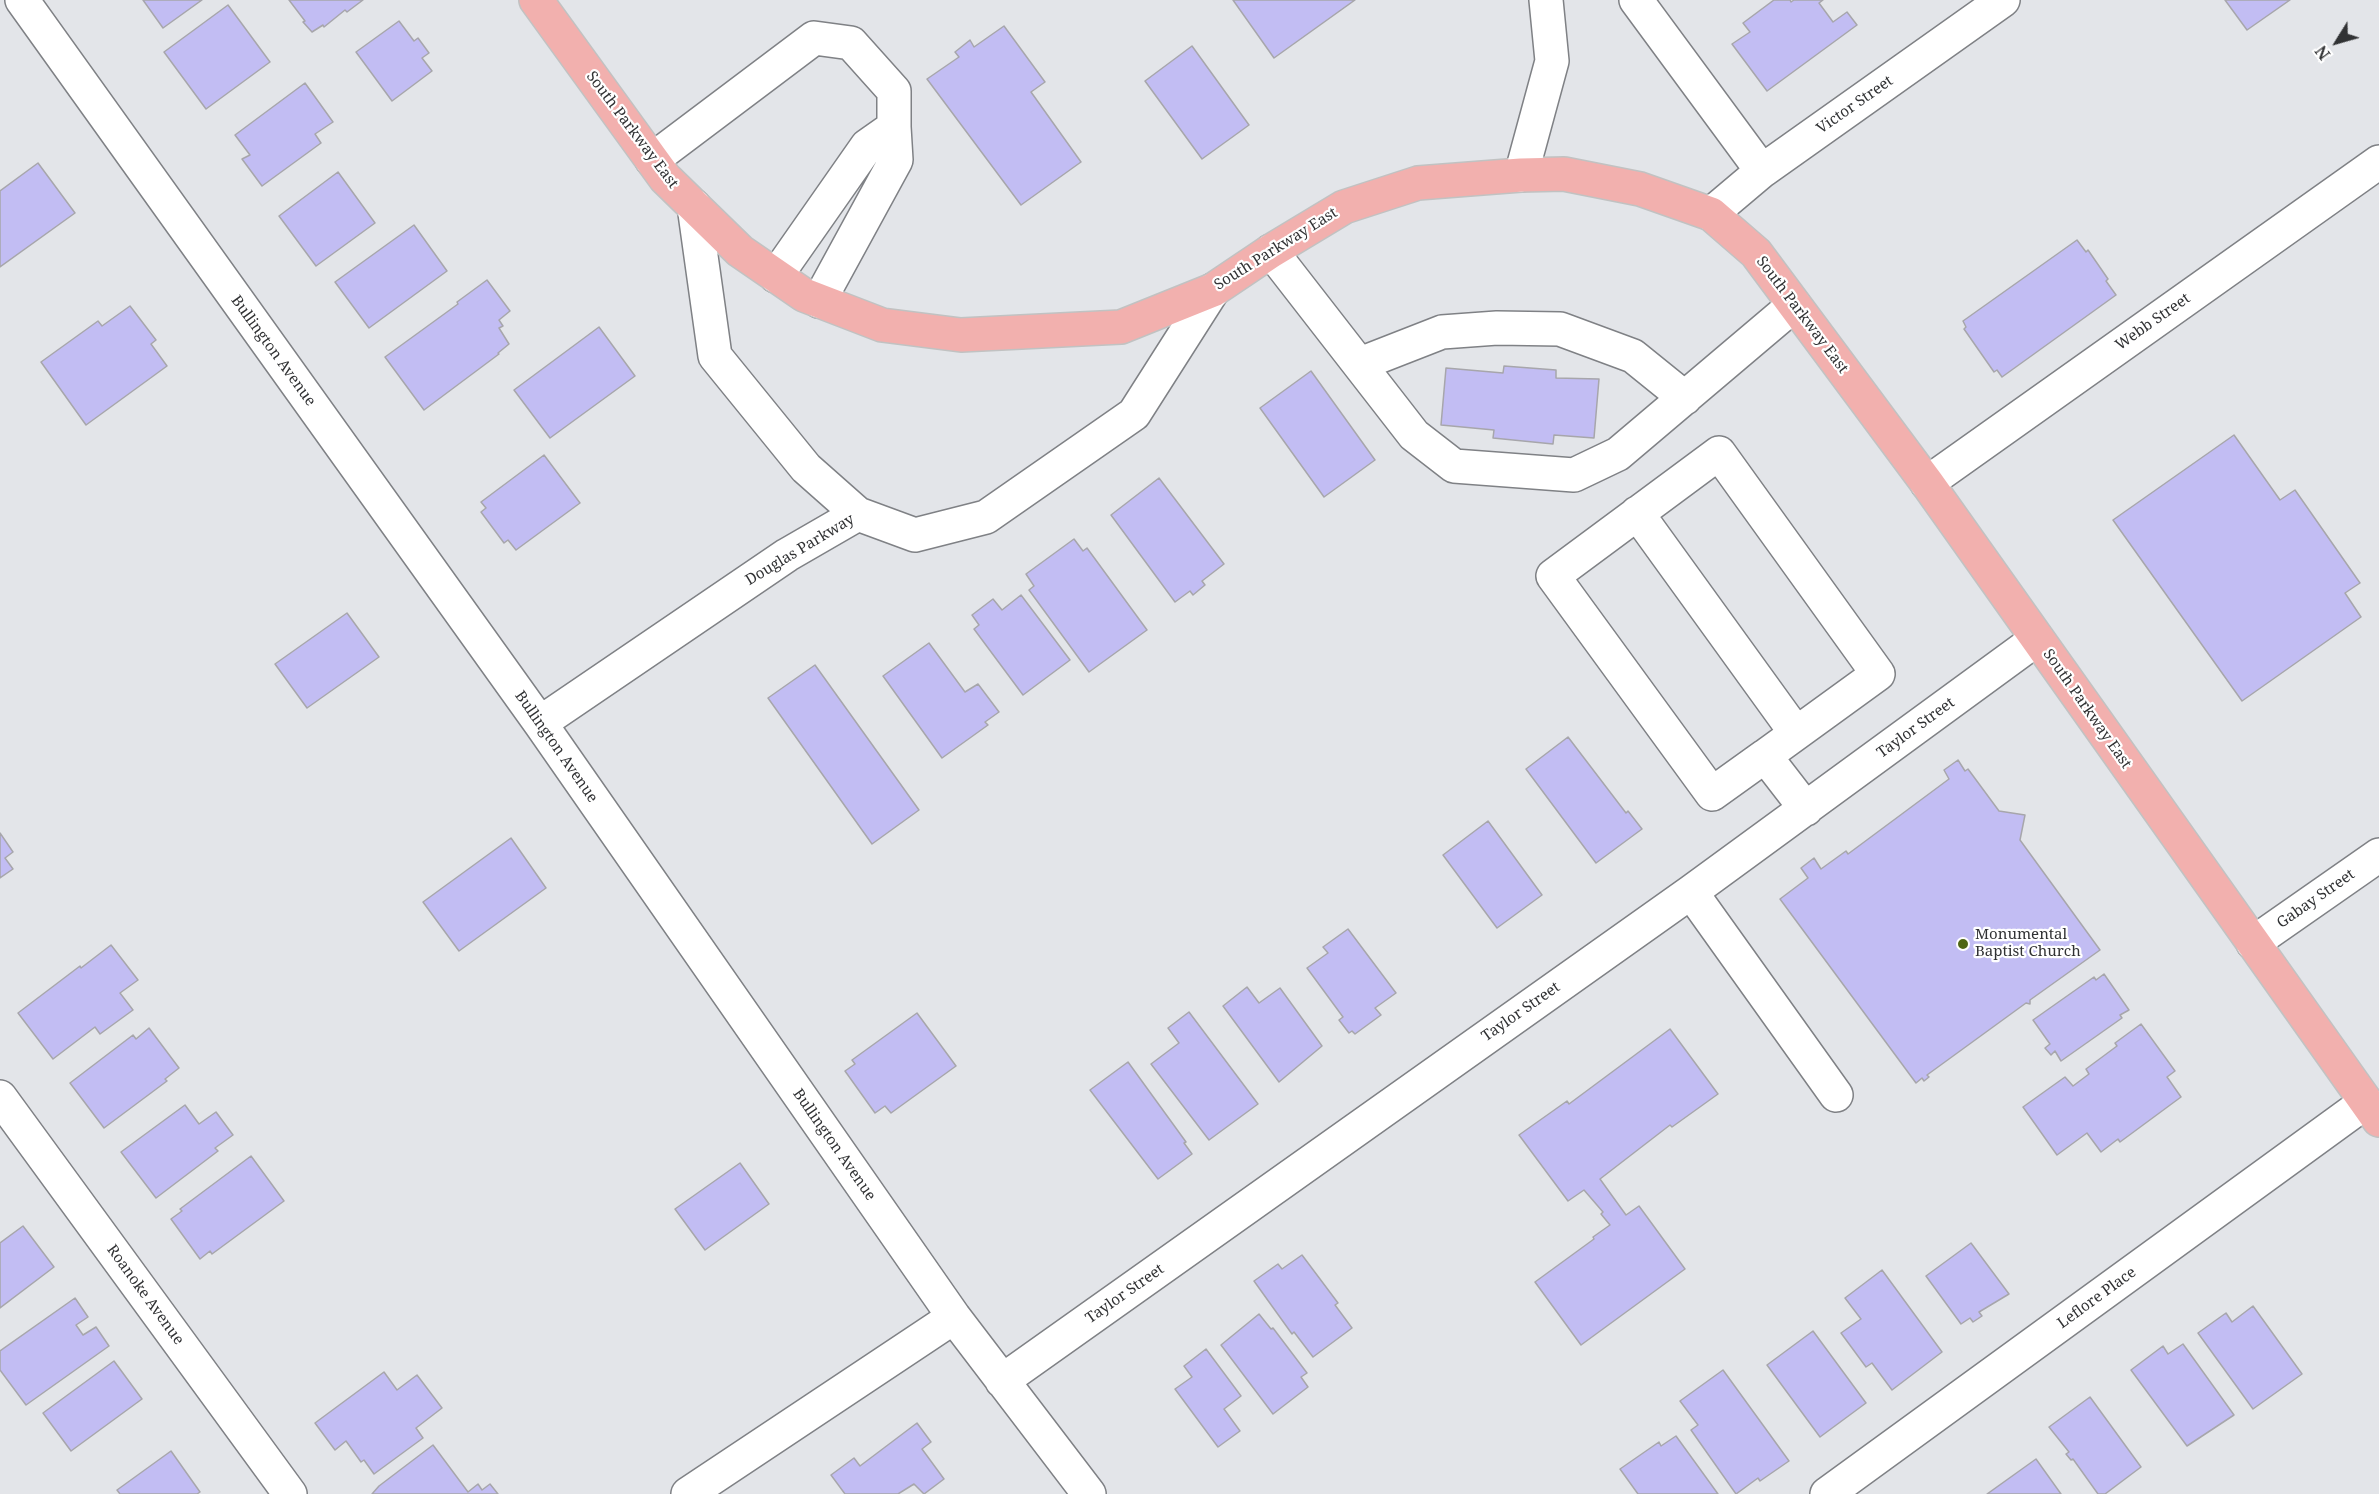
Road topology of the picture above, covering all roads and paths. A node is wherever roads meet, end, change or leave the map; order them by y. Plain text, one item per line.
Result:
1 (22, 0) edge
2 (536, 0) edge
3 (1546, 0) edge
4 (1636, 0) edge
5 (2003, 0) edge
6 (894, 127) junction
7 (652, 160) junction
8 (2379, 162) edge
9 (1762, 171) junction
10 (1521, 175) junction
11 (694, 206) junction
12 (1711, 214) junction
13 (1271, 251) junction
14 (776, 276) junction
15 (1213, 290) junction
16 (819, 301) junction
17 (1794, 305) junction
18 (1360, 363) junction
19 (1685, 398) junction
20 (1926, 483) junction
21 (1637, 513) junction
22 (858, 514) junction
23 (2037, 639) junction
24 (540, 723) junction
25 (1796, 733) junction
26 (1765, 756) junction
27 (1806, 809) junction
28 (2379, 855) edge
29 (1690, 892) junction
30 (2253, 943) junction
31 (1836, 1095) dead end
32 (0, 1097) edge
33 (2373, 1111) edge
34 (954, 1317) junction
35 (1002, 1381) junction
36 (290, 1494) edge
37 (688, 1494) edge
38 (1089, 1494) edge
39 (1827, 1494) edge

1 - 24 street, Bullington Avenue
2 - 7 main road, South Parkway East
3 - 10 street
4 - 9 street
5 - 9 street, Victor Street
6 - 7 street
6 - 14 street
6 - 16 street
7 - 11 main road, South Parkway East
8 - 20 street, Webb Street
9 - 12 street, Victor Street
10 - 12 main road, South Parkway East
10 - 13 main road, South Parkway East
11 - 14 main road, South Parkway East
11 - 22 street
12 - 17 main road, South Parkway East
13 - 15 main road, South Parkway East
13 - 18 street
14 - 16 main road, South Parkway East
15 - 16 main road, South Parkway East
15 - 22 street, Douglas Parkway
17 - 19 street
17 - 20 main road, South Parkway East
18 - 19 street
18 - 19 street
20 - 23 main road, South Parkway East
21 - 25 street
21 - 25 street
21 - 26 street
22 - 24 street, Douglas Parkway
23 - 27 street, Taylor Street
23 - 30 main road, South Parkway East
24 - 34 street, Bullington Avenue
25 - 26 street
26 - 27 street
27 - 29 street, Taylor Street
28 - 30 street, Gabay Street
29 - 31 street
29 - 35 street, Taylor Street
30 - 33 main road, South Parkway East
32 - 36 street, Roanoke Avenue
33 - 39 street, Leflore Place
34 - 35 street, Bullington Avenue
34 - 37 street
35 - 38 street, Bullington Avenue

